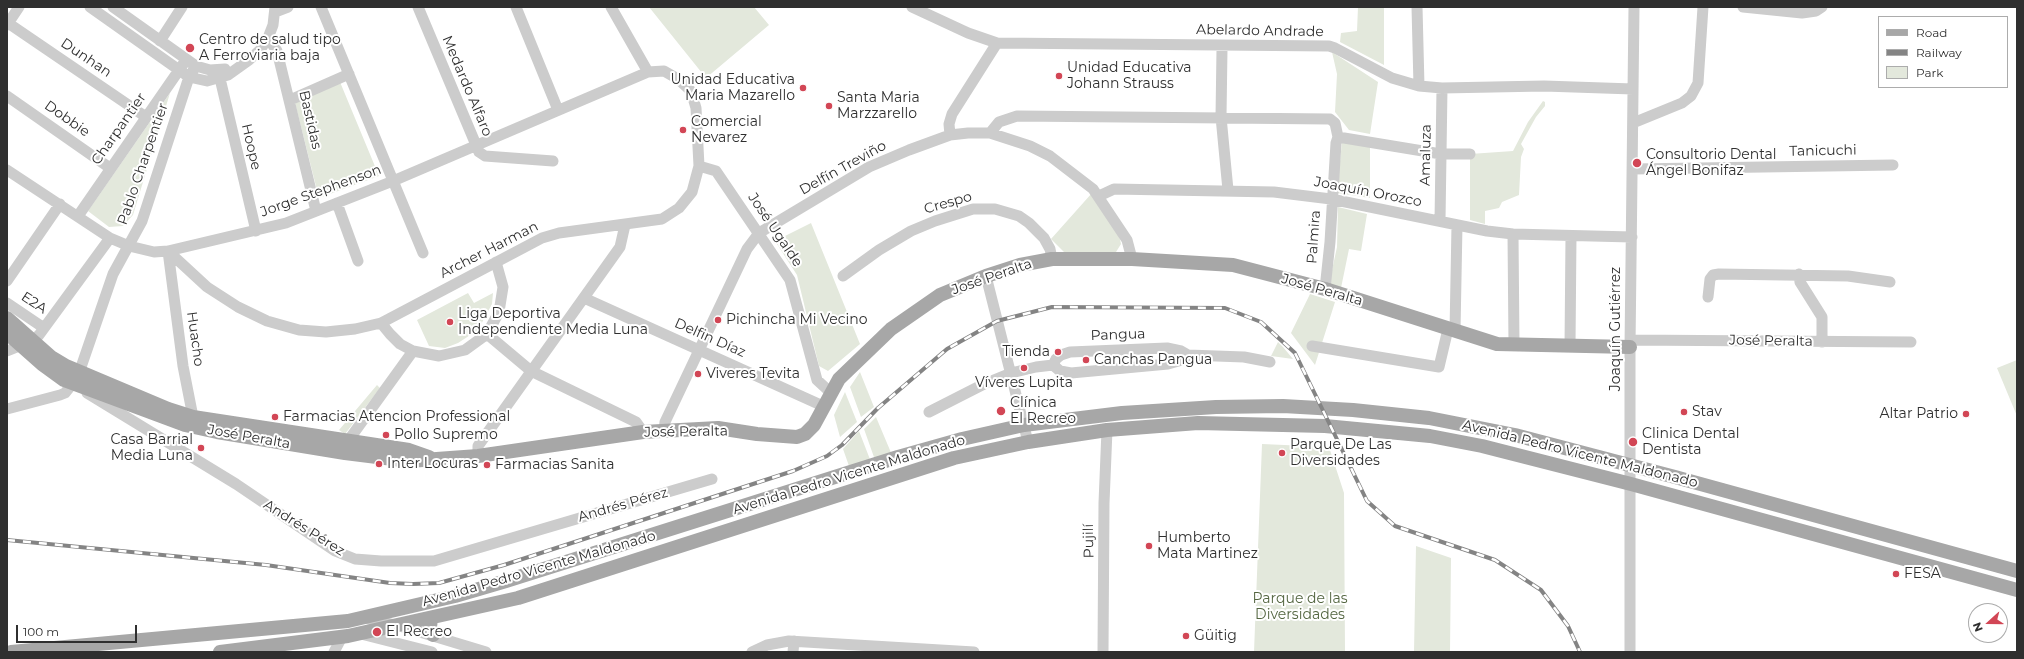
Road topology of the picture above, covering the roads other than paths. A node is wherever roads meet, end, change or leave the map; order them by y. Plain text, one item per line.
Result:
1 (19, 7) edge
2 (90, 7) edge
3 (113, 7) edge
4 (182, 7) edge
5 (288, 7) edge
6 (321, 7) edge
7 (418, 7) edge
8 (516, 7) edge
9 (611, 7) edge
10 (912, 7) edge
11 (1417, 7) edge
12 (1634, 7) edge
13 (1703, 7) edge
14 (1743, 7) edge
15 (1822, 7) edge
16 (275, 10) edge
17 (8, 24) edge
18 (268, 38) junction
19 (160, 41) junction
20 (997, 43) junction
21 (1222, 49) dead end
22 (186, 60) junction
23 (196, 66) junction
24 (179, 70) junction
25 (648, 72) junction
26 (219, 74) junction
27 (348, 74) junction
28 (189, 77) junction
29 (1419, 86) junction
30 (1442, 88) junction
31 (1633, 89) junction
32 (7, 96) edge
33 (290, 100) junction
34 (558, 110) junction
35 (146, 117) junction
36 (1221, 117) junction
37 (1633, 123) junction
38 (990, 133) junction
39 (950, 135) junction
40 (1338, 137) junction
41 (475, 146) junction
42 (1441, 154) junction
43 (1470, 154) dead end
44 (553, 161) dead end
45 (1893, 165) dead end
46 (699, 166) junction
47 (110, 168) junction
48 (1632, 169) junction
49 (8, 174) edge
50 (393, 181) junction
51 (1228, 190) junction
52 (1099, 196) junction
53 (1331, 199) junction
54 (337, 203) junction
55 (60, 204) junction
56 (316, 211) junction
57 (78, 216) junction
58 (1440, 222) junction
59 (626, 225) junction
60 (1457, 225) junction
61 (256, 231) junction
62 (759, 233) junction
63 (1514, 234) junction
64 (1571, 236) junction
65 (1632, 237) junction
66 (110, 238) junction
67 (129, 246) junction
68 (168, 251) junction
69 (423, 253) dead end
70 (1052, 259) junction
71 (1132, 259) junction
72 (358, 260) dead end
73 (496, 262) junction
74 (1799, 274) junction
75 (843, 276) dead end
76 (986, 276) junction
77 (7, 281) edge
78 (1890, 282) dead end
79 (1325, 289) junction
80 (1708, 297) dead end
81 (584, 298) junction
82 (7, 303) edge
83 (7, 318) edge
84 (381, 323) junction
85 (44, 328) junction
86 (1451, 330) junction
87 (7, 333) edge
88 (486, 334) junction
89 (1822, 342) junction
90 (1911, 342) dead end
91 (26, 343) junction
92 (1630, 343) junction
93 (1514, 345) junction
94 (1312, 346) dead end
95 (1570, 346) junction
96 (700, 349) junction
97 (7, 351) edge
98 (413, 351) junction
99 (1188, 355) junction
100 (1270, 362) dead end
101 (1053, 365) junction
102 (531, 371) junction
103 (1011, 374) junction
104 (76, 378) junction
105 (830, 392) junction
106 (823, 406) junction
107 (7, 409) edge
108 (929, 412) dead end
109 (196, 423) junction
110 (1024, 425) junction
111 (1107, 430) junction
112 (664, 431) junction
113 (642, 432) junction
114 (1028, 442) junction
115 (346, 447) junction
116 (478, 456) junction
117 (1631, 466) junction
118 (712, 479) dead end
119 (1631, 484) junction
120 (2017, 571) edge
121 (2017, 590) edge
122 (364, 618) junction
123 (431, 619) junction
124 (400, 626) junction
125 (361, 634) junction
126 (433, 635) junction
127 (342, 637) junction
128 (793, 646) edge
129 (11, 652) edge
130 (220, 652) edge
131 (334, 652) edge
132 (432, 652) edge
133 (486, 652) edge
134 (752, 652) edge
135 (974, 652) edge
136 (1103, 652) edge
137 (1630, 652) edge

1 - 17 street
2 - 24 street
3 - 19 street
4 - 19 street
5 - 16 street
6 - 27 street
7 - 41 street, Medardo Alfaro
8 - 34 street
9 - 25 street
10 - 20 street, Abelardo Andrade
11 - 29 street
12 - 31 street, Joaquín Gutiérrez
13 - 37 street
14 - 15 street
16 - 18 street
17 - 35 street, Dunhan
18 - 26 street
18 - 33 street, Bastidas
19 - 22 street
20 - 29 street, Abelardo Andrade
20 - 39 street
21 - 36 street
22 - 23 street
22 - 24 street, Charpantier
23 - 26 street
23 - 28 street, Pablo Charpentier
24 - 28 street
24 - 35 street, Charpantier
25 - 34 street, Jorge Stephenson
25 - 46 street, Archer Harman
26 - 28 street
26 - 61 street, Hoope
27 - 33 street
27 - 50 street
28 - 67 street, Pablo Charpentier
29 - 30 street, Abelardo Andrade
30 - 31 street, Abelardo Andrade
30 - 42 street, Amaluza
31 - 37 street, Joaquín Gutiérrez
32 - 47 street, Dobbie
33 - 56 street, Bastidas
34 - 41 street, Jorge Stephenson
35 - 47 street, Charpantier
36 - 38 street
36 - 40 street
36 - 51 street
37 - 48 street, Joaquín Gutiérrez
38 - 39 street, Delfín Treviño
38 - 52 street, Delfín Treviño
39 - 62 street, Delfín Treviño
40 - 42 street
40 - 53 street, Palmira
41 - 44 street, Medardo Alfaro
41 - 50 street, Jorge Stephenson
42 - 43 street
42 - 58 street, Amaluza
45 - 48 street, Tanicuchi
46 - 59 street, Archer Harman
46 - 62 street, José Ugalde
47 - 57 street, Charpantier
48 - 65 street, Joaquín Gutiérrez
49 - 55 street, Jorge Stephenson
50 - 54 street, Jorge Stephenson
50 - 69 street
51 - 52 street, Joaquín Orozco
51 - 53 street, Joaquín Orozco
52 - 71 street, Delfín Treviño
53 - 58 street, Joaquín Orozco
53 - 79 street, Palmira
54 - 56 street, Jorge Stephenson
54 - 72 street
55 - 57 street, Jorge Stephenson
55 - 77 street
56 - 61 street, Jorge Stephenson
57 - 66 street, Jorge Stephenson
58 - 60 street, Joaquín Orozco
59 - 73 street, Archer Harman
59 - 81 street
60 - 63 street, Joaquín Orozco
60 - 86 street
61 - 68 street, Jorge Stephenson
62 - 96 street, Delfín Treviño
62 - 105 street, José Ugalde
63 - 64 street, Joaquín Orozco
63 - 93 street
64 - 65 street, Joaquín Orozco
64 - 95 street
65 - 92 street, Joaquín Gutiérrez
66 - 67 street, Jorge Stephenson
66 - 85 street, Pablo Charpentier
67 - 68 street, Jorge Stephenson
67 - 104 street, Pablo Charpentier
68 - 84 street, Archer Harman
68 - 109 street, Huacho
70 - 71 main road, José Peralta
70 - 75 street, Crespo
70 - 76 main road, José Peralta
71 - 79 main road, José Peralta
73 - 84 street, Archer Harman
73 - 88 street
74 - 78 street
74 - 80 street
74 - 89 street
76 - 103 street
76 - 105 main road, José Peralta
79 - 86 main road, José Peralta
81 - 96 street, Delfin Díaz
81 - 102 street
82 - 85 street, E2A
83 - 91 main road, Andrés Pérez
84 - 98 street
85 - 91 street, Pablo Charpentier
86 - 93 main road, José Peralta
86 - 94 street
87 - 91 main road, Andrés Pérez
88 - 98 street
88 - 102 street
89 - 90 street, José Peralta
89 - 92 street, José Peralta
91 - 97 street
91 - 104 main road, Andrés Pérez
92 - 95 main road, José Peralta
92 - 117 street, Joaquín Gutiérrez
93 - 95 main road, José Peralta
96 - 106 street, Delfin Díaz
96 - 112 street, Delfín Treviño
98 - 115 street
99 - 100 street, Pangua
99 - 101 street, Pangua
99 - 101 street, Pangua
101 - 103 street
102 - 113 street
102 - 116 street
103 - 108 street
103 - 110 street
104 - 107 street
104 - 109 main road, José Peralta
104 - 118 street, Andrés Pérez
105 - 106 main road, José Peralta
106 - 112 main road, José Peralta
109 - 115 main road, José Peralta
110 - 114 street
110 - 117 main road, Avenida Pedro Vicente Maldonado
110 - 122 main road, Avenida Pedro Vicente Maldonado
111 - 114 main road, Avenida Pedro Vicente Maldonado
111 - 119 main road, Avenida Pedro Vicente Maldonado
111 - 136 street, Pujilí
112 - 113 main road, José Peralta
113 - 116 main road, José Peralta
114 - 123 main road, Avenida Pedro Vicente Maldonado
115 - 116 main road, José Peralta
117 - 119 street, Joaquín Gutiérrez
117 - 120 main road, Avenida Pedro Vicente Maldonado
119 - 121 main road, Avenida Pedro Vicente Maldonado
119 - 137 street, Joaquín Gutiérrez
122 - 124 street
122 - 129 main road, Avenida Pedro Vicente Maldonado
123 - 124 main road, Avenida Pedro Vicente Maldonado
123 - 126 main road
124 - 125 main road, Avenida Pedro Vicente Maldonado
124 - 126 street
125 - 127 main road, Avenida Pedro Vicente Maldonado
125 - 132 street
126 - 133 street
127 - 130 main road, Avenida Pedro Vicente Maldonado
127 - 131 street
128 - 134 street
128 - 135 street

